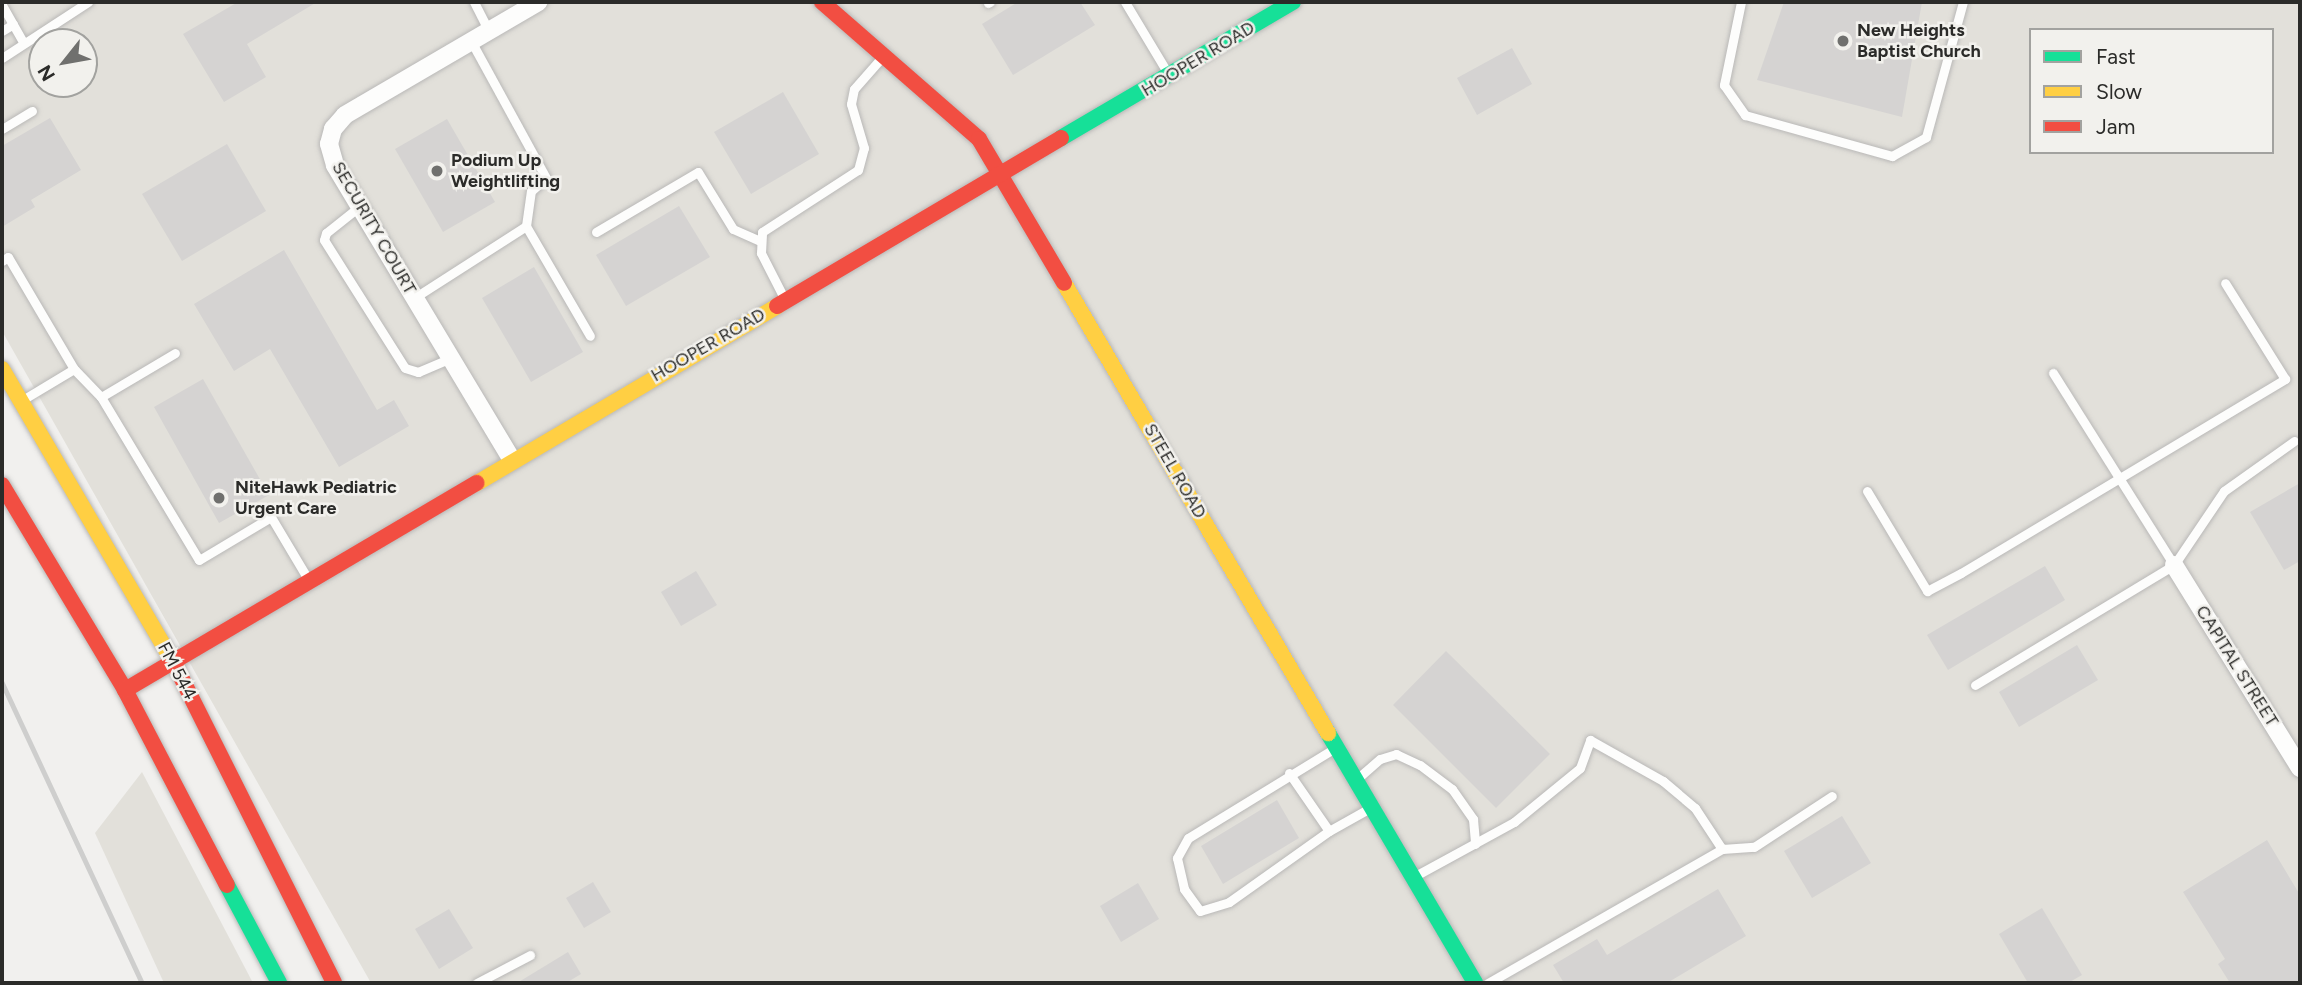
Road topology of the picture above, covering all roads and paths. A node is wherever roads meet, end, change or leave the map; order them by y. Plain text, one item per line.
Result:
1 (88, 2) edge
2 (474, 2) edge
3 (538, 2) edge
4 (822, 2) edge
5 (1125, 2) edge
6 (1293, 2) edge
7 (1741, 2) edge
8 (1963, 2) edge
9 (2, 5) edge
10 (13, 24) junction
11 (488, 30) junction
12 (2, 31) edge
13 (471, 41) junction
14 (23, 42) junction
15 (885, 55) junction
16 (2, 58) edge
17 (1169, 75) junction
18 (32, 111) dead end
19 (2, 129) edge
20 (1002, 175) junction
21 (360, 206) junction
22 (526, 226) junction
23 (596, 232) dead end
24 (760, 241) junction
25 (2, 261) edge
26 (2225, 283) dead end
27 (414, 298) junction
28 (785, 300) junction
29 (590, 336) dead end
30 (175, 353) dead end
31 (451, 359) junction
32 (2, 369) edge
33 (74, 369) junction
34 (2053, 373) dead end
35 (101, 397) junction
36 (20, 401) junction
37 (2294, 441) dead end
38 (512, 460) junction
39 (2120, 479) junction
40 (2, 485) edge
41 (1867, 491) dead end
42 (2174, 565) junction
43 (308, 579) junction
44 (172, 659) junction
45 (1975, 685) dead end
46 (125, 690) junction
47 (1337, 747) junction
48 (2300, 768) edge
49 (1289, 773) junction
50 (1356, 779) junction
51 (1832, 796) dead end
52 (1372, 807) junction
53 (1329, 831) junction
54 (1475, 844) junction
55 (1722, 849) junction
56 (1413, 876) junction
57 (244, 914) junction
58 (530, 955) dead end
59 (279, 983) edge
60 (297, 983) edge
61 (334, 983) edge
62 (477, 983) edge
63 (1475, 983) edge
64 (1488, 983) edge

1 - 14 lane
2 - 11 lane
3 - 11 street, SECURITY COURT
4 - 15 street, STEEL ROAD
5 - 17 lane
6 - 17 street, HOOPER ROAD
7 - 8 lane
9 - 10 lane
10 - 12 lane
10 - 14 lane
11 - 13 street, SECURITY COURT
13 - 21 street, SECURITY COURT
13 - 22 lane
14 - 16 lane
15 - 20 street, STEEL ROAD
15 - 24 lane
17 - 20 street, HOOPER ROAD
18 - 19 lane
20 - 28 street, HOOPER ROAD
20 - 47 street, STEEL ROAD
21 - 27 street, SECURITY COURT
21 - 31 lane
22 - 27 lane
22 - 29 lane
23 - 24 lane
24 - 28 lane
25 - 33 lane
26 - 39 lane
27 - 31 street, SECURITY COURT
28 - 38 street, HOOPER ROAD
30 - 35 lane
31 - 38 street, SECURITY COURT
32 - 36 street, FM 544 / FM 544
33 - 35 lane
33 - 36 lane
34 - 39 lane
35 - 43 lane
36 - 44 street, FM 544 / FM 544
37 - 42 lane
38 - 43 street, HOOPER ROAD
39 - 41 lane
39 - 42 lane
40 - 46 street
42 - 45 lane
42 - 48 street, CAPITAL STREET
43 - 44 street, HOOPER ROAD
44 - 46 street, HOOPER ROAD
44 - 61 street, FM 544 / FM 544
46 - 57 street
47 - 49 lane
47 - 50 street, STEEL ROAD
49 - 53 lane
49 - 53 lane
50 - 52 street, STEEL ROAD
50 - 54 lane
51 - 55 lane
52 - 53 lane
52 - 56 street, STEEL ROAD
54 - 55 lane
54 - 56 lane
55 - 64 lane
56 - 63 street, STEEL ROAD
57 - 59 street
57 - 60 street
58 - 62 lane

